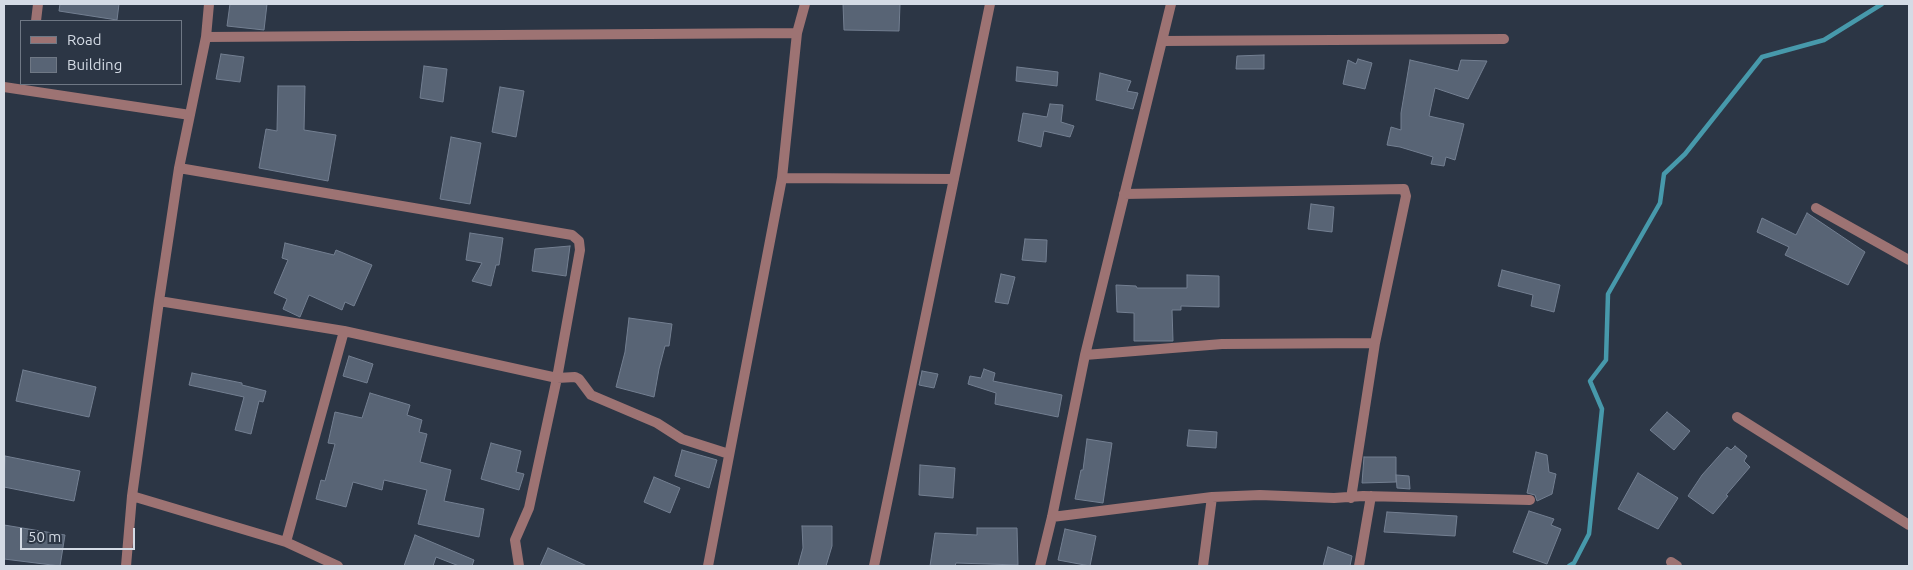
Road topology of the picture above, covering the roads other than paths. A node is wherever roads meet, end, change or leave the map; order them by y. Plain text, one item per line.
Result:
1 (38, 4) edge
2 (209, 4) edge
3 (805, 4) edge
4 (990, 4) edge
5 (1171, 4) edge
6 (36, 20) edge
7 (797, 33) junction
8 (206, 37) junction
9 (1504, 39) dead end
10 (1162, 41) junction
11 (4, 87) edge
12 (30, 87) edge
13 (190, 115) junction
14 (179, 168) junction
15 (782, 178) junction
16 (954, 179) junction
17 (1124, 194) junction
18 (1816, 208) dead end
19 (1909, 260) edge
20 (158, 301) junction
21 (344, 331) junction
22 (1375, 342) junction
23 (1085, 355) junction
24 (557, 378) junction
25 (1737, 417) dead end
26 (729, 454) junction
27 (132, 496) junction
28 (1372, 496) junction
29 (1212, 497) junction
30 (1351, 498) junction
31 (1530, 500) dead end
32 (1052, 517) junction
33 (1909, 525) edge
34 (286, 542) junction
35 (126, 566) edge
36 (338, 566) edge
37 (518, 566) edge
38 (708, 566) edge
39 (874, 566) edge
40 (1040, 566) edge
41 (1203, 566) edge
42 (1359, 566) edge

1 - 6 street
2 - 8 street
3 - 7 street
4 - 16 street
5 - 10 street
7 - 8 street
7 - 15 street
8 - 13 street
9 - 10 street
10 - 17 street
11 - 12 street
12 - 13 street
13 - 14 street
14 - 20 street
14 - 24 street
15 - 16 street
15 - 26 street
16 - 39 street
17 - 22 street
17 - 23 street
18 - 19 street
20 - 21 street
20 - 27 street
21 - 24 street
21 - 34 street
22 - 23 street
22 - 30 street
23 - 32 street
24 - 26 street
24 - 37 street
25 - 33 street
26 - 38 street
27 - 34 street
27 - 35 street
28 - 30 street
28 - 31 street
28 - 42 street
29 - 30 street
29 - 32 street
29 - 41 street
32 - 40 street
34 - 36 street

